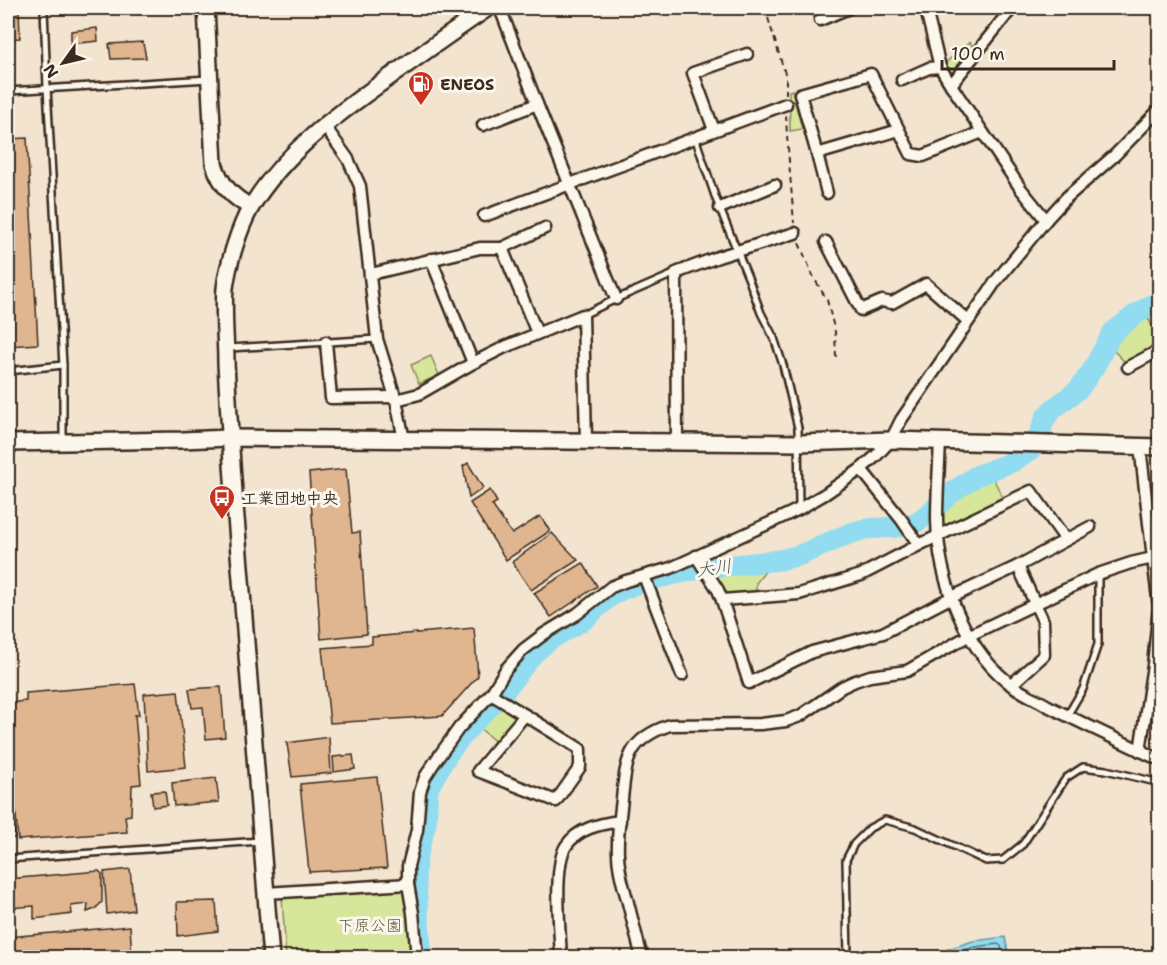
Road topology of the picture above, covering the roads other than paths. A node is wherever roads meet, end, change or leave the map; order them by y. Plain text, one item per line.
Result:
1 (44, 8) edge
2 (206, 8) edge
3 (488, 8) edge
4 (499, 8) edge
5 (849, 8) edge
6 (937, 8) edge
7 (1012, 8) edge
8 (820, 20) dead end
9 (747, 54) dead end
10 (940, 67) junction
11 (209, 79) junction
12 (902, 80) dead end
13 (951, 85) junction
14 (47, 88) junction
15 (8, 91) edge
16 (537, 104) junction
17 (786, 104) road end
18 (1160, 110) edge
19 (324, 125) junction
20 (483, 125) dead end
21 (714, 130) junction
22 (899, 130) junction
23 (982, 132) junction
24 (695, 137) junction
25 (818, 154) junction
26 (570, 183) junction
27 (776, 185) dead end
28 (827, 193) dead end
29 (251, 207) junction
30 (720, 208) junction
31 (484, 216) dead end
32 (1046, 220) junction
33 (545, 228) dead end
34 (795, 233) road end
35 (826, 242) dead end
36 (502, 248) junction
37 (737, 250) junction
38 (431, 259) junction
39 (676, 273) junction
40 (371, 274) junction
41 (616, 299) junction
42 (584, 315) junction
43 (968, 321) junction
44 (537, 333) junction
45 (377, 339) junction
46 (326, 342) junction
47 (226, 348) junction
48 (1160, 350) edge
49 (473, 363) junction
50 (63, 366) junction
51 (1128, 367) dead end
52 (8, 370) edge
53 (396, 399) junction
54 (229, 438) junction
55 (404, 440) junction
56 (891, 440) junction
57 (586, 441) junction
58 (940, 441) junction
59 (63, 442) junction
60 (677, 442) junction
61 (8, 443) edge
62 (798, 443) junction
63 (1140, 446) junction
64 (1160, 447) edge
65 (861, 469) junction
66 (799, 509) junction
67 (1090, 528) dead end
68 (939, 536) junction
69 (1066, 540) junction
70 (916, 541) junction
71 (1156, 557) edge
72 (698, 559) junction
73 (1018, 566) junction
74 (1098, 574) junction
75 (644, 576) junction
76 (952, 597) junction
77 (722, 600) junction
78 (1036, 603) junction
79 (968, 636) junction
80 (682, 675) dead end
81 (1011, 685) junction
82 (491, 694) junction
83 (525, 715) junction
84 (1067, 716) junction
85 (1140, 751) junction
86 (1160, 760) edge
87 (1160, 783) edge
88 (620, 821) junction
89 (261, 840) junction
90 (8, 859) edge
91 (408, 884) junction
92 (266, 893) junction
93 (271, 957) edge
94 (417, 957) edge
95 (561, 957) edge
96 (642, 957) edge
97 (848, 957) edge

1 - 14 lane
2 - 11 street
3 - 19 street
4 - 16 street
5 - 8 street
6 - 10 street
7 - 13 street
9 - 21 street
10 - 12 street
10 - 13 street
11 - 14 lane
11 - 29 street
13 - 23 street
14 - 15 lane
14 - 50 lane
16 - 20 street
16 - 26 street
17 - 21 street
18 - 32 street
19 - 29 street
19 - 40 street
21 - 24 street
22 - 23 street
22 - 25 street
22 - 25 street
23 - 32 street
24 - 26 street
24 - 30 lane
25 - 28 street
26 - 31 street
26 - 41 street
27 - 30 street
29 - 47 street
30 - 37 lane
32 - 43 street
33 - 36 street
34 - 37 street
35 - 43 street
36 - 38 street
36 - 44 street
37 - 39 street
37 - 62 lane
38 - 40 street
38 - 49 street
39 - 41 lane
39 - 60 street
40 - 45 street
41 - 42 lane
42 - 44 street
42 - 57 street
43 - 56 street
44 - 49 street
45 - 46 lane
45 - 53 street
46 - 47 lane
46 - 53 street
47 - 54 street
48 - 51 street
49 - 53 street
50 - 52 lane
50 - 59 lane
53 - 55 street
54 - 55 street
54 - 59 street
54 - 89 street
55 - 57 street
56 - 58 street
56 - 62 street
56 - 65 street
57 - 60 street
58 - 63 street
58 - 68 street
59 - 61 street
60 - 62 street
62 - 66 lane
63 - 64 street
63 - 71 street
65 - 66 street
65 - 70 street
66 - 72 street
67 - 69 street
68 - 69 street
68 - 70 street
68 - 76 street
69 - 73 street
70 - 77 street
71 - 74 street
71 - 85 street
72 - 75 street
72 - 77 street
73 - 76 street
73 - 78 street
74 - 78 street
74 - 84 lane
75 - 80 street
75 - 82 street
76 - 77 street
76 - 79 street
78 - 79 street
78 - 81 street
79 - 81 street
79 - 88 street
81 - 84 street
82 - 83 street
82 - 91 street
83 - 83 street
84 - 85 street
85 - 86 street
87 - 97 lane
88 - 95 street
88 - 96 street
89 - 90 lane
89 - 92 street
91 - 92 street
91 - 94 street
92 - 93 street

